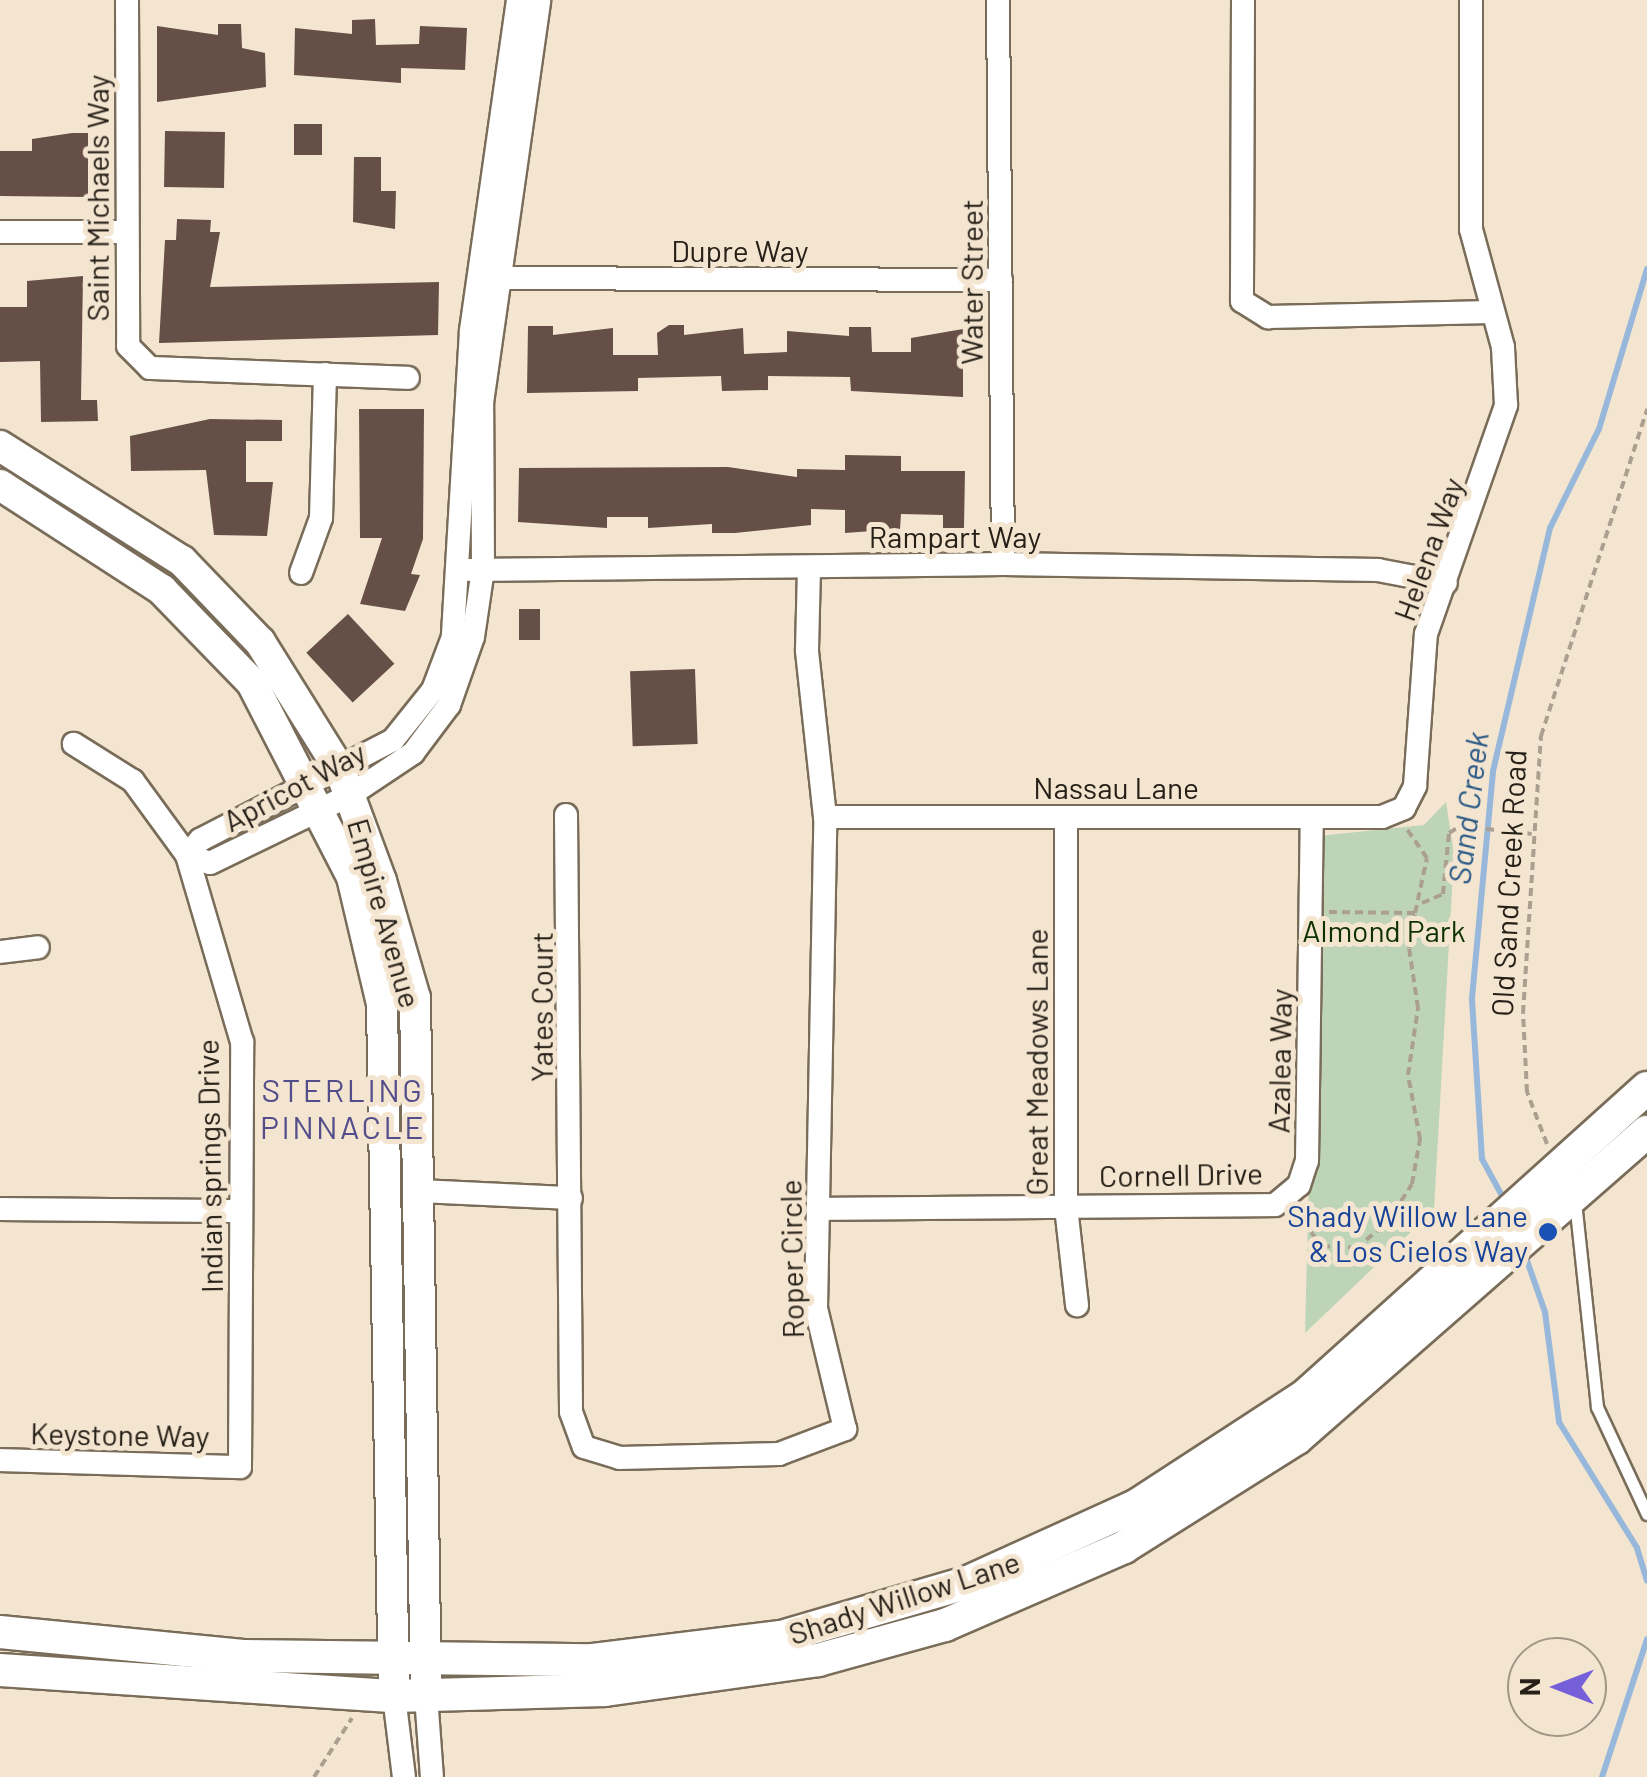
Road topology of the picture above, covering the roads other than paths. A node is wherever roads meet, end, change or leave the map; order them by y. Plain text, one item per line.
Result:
1 (127, 0) edge
2 (518, 0) edge
3 (540, 0) edge
4 (998, 0) edge
5 (1243, 0) edge
6 (1471, 0) edge
7 (0, 232) edge
8 (128, 232) junction
9 (489, 279) junction
10 (1000, 280) junction
11 (1492, 312) junction
12 (325, 374) junction
13 (408, 378) dead end
14 (0, 446) edge
15 (0, 485) edge
16 (1003, 564) junction
17 (809, 567) junction
18 (473, 570) junction
19 (301, 572) dead end
20 (1446, 582) junction
21 (74, 744) dead end
22 (345, 782) junction
23 (317, 796) junction
24 (1399, 811) joint
25 (566, 815) dead end
26 (825, 817) junction
27 (1066, 817) junction
28 (1312, 817) junction
29 (187, 855) junction
30 (38, 947) dead end
31 (0, 952) edge
32 (1647, 1088) edge
33 (1647, 1132) edge
34 (420, 1191) junction
35 (1292, 1191) joint
36 (1555, 1191) junction
37 (571, 1198) junction
38 (1066, 1207) junction
39 (0, 1209) edge
40 (818, 1209) junction
41 (241, 1212) junction
42 (1077, 1305) dead end
43 (0, 1460) edge
44 (240, 1467) joint
45 (1647, 1514) edge
46 (999, 1586) junction
47 (0, 1632) edge
48 (409, 1659) junction
49 (0, 1670) edge
50 (410, 1696) junction
51 (404, 1777) edge
52 (432, 1777) edge

1 - 8 street, Saint Michaels Way
2 - 9 street, Apricot Way
3 - 9 street, Apricot Way
4 - 10 street, Water Street
5 - 11 street
6 - 11 street, Helena Way
7 - 8 street
8 - 12 street, Saint Michaels Way
9 - 10 street, Dupre Way
9 - 18 street, Apricot Way
10 - 16 street, Water Street
11 - 20 street, Helena Way
12 - 13 street, Saint Michaels Way
12 - 19 street
14 - 22 street, Empire Avenue
15 - 23 street, Empire Avenue
16 - 17 street, Rampart Way
16 - 20 street, Rampart Way
17 - 18 street, Rampart Way
17 - 26 street, Roper Circle
18 - 22 street, Apricot Way
20 - 24 street, Helena Way
21 - 29 street, Indian springs Drive
22 - 23 street, Apricot Way
22 - 34 street, Empire Avenue
23 - 29 street, Apricot Way
23 - 48 street, Empire Avenue
24 - 28 street, Nassau Lane
25 - 37 street, Yates Court
26 - 27 street, Nassau Lane
26 - 40 street, Roper Circle
27 - 28 street, Nassau Lane
27 - 38 street, Great Meadows Lane
28 - 35 street, Azalea Way
29 - 41 street, Indian springs Drive
30 - 31 street
32 - 36 main road, Shady Willow Lane
33 - 36 main road, Shady Willow Lane
34 - 37 street
34 - 48 street, Empire Avenue
35 - 38 street, Cornell Drive
36 - 45 lane
36 - 46 main road, Shady Willow Lane
37 - 40 street, Roper Circle
38 - 40 street, Cornell Drive
38 - 42 street, Great Meadows Lane
39 - 41 street
41 - 44 street, Indian springs Drive
43 - 44 street, Keystone Way
46 - 48 main road, Shady Willow Lane
46 - 50 main road, Shady Willow Lane
47 - 48 main road, Shady Willow Lane
48 - 50 street, Empire Avenue
49 - 50 main road, Shady Willow Lane
50 - 51 street, Empire Avenue
50 - 52 street, Empire Avenue

